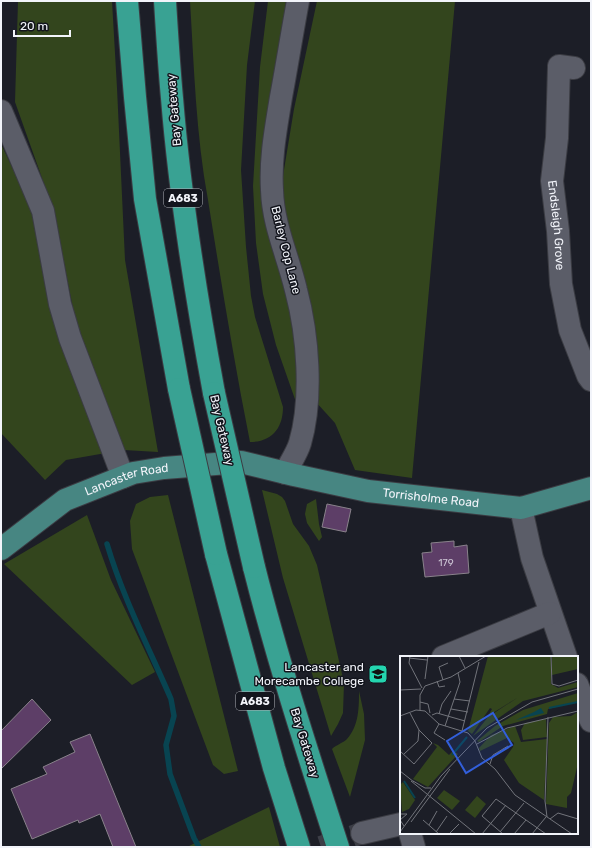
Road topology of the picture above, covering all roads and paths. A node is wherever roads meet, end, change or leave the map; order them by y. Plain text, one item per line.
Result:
1 (128, 1) edge
2 (165, 1) edge
3 (298, 1) edge
4 (560, 66) dead end
5 (1, 111) edge
6 (591, 380) edge
7 (277, 471) junction
8 (123, 478) junction
9 (591, 488) edge
10 (521, 508) junction
11 (1, 549) edge
12 (550, 613) junction
13 (445, 656) edge
14 (566, 656) edge
15 (583, 692) edge
16 (591, 720) edge
17 (400, 824) edge
18 (362, 833) tunnel mouth
19 (410, 834) edge
20 (299, 847) edge
21 (338, 847) edge
22 (414, 847) edge

1 - 20 highway, A683, bridge
2 - 21 highway, Bay Gateway / A683, bridge
3 - 7 street, Barley Cop Lane
4 - 6 street, Endsleigh Grove
5 - 8 street
7 - 8 main road, Lancaster Road
7 - 10 main road, Torrisholme Road
8 - 11 main road, Lancaster Road
9 - 10 main road, Torrisholme Road
10 - 12 street
12 - 13 street
12 - 14 street
15 - 16 street
17 - 18 street
19 - 22 street

